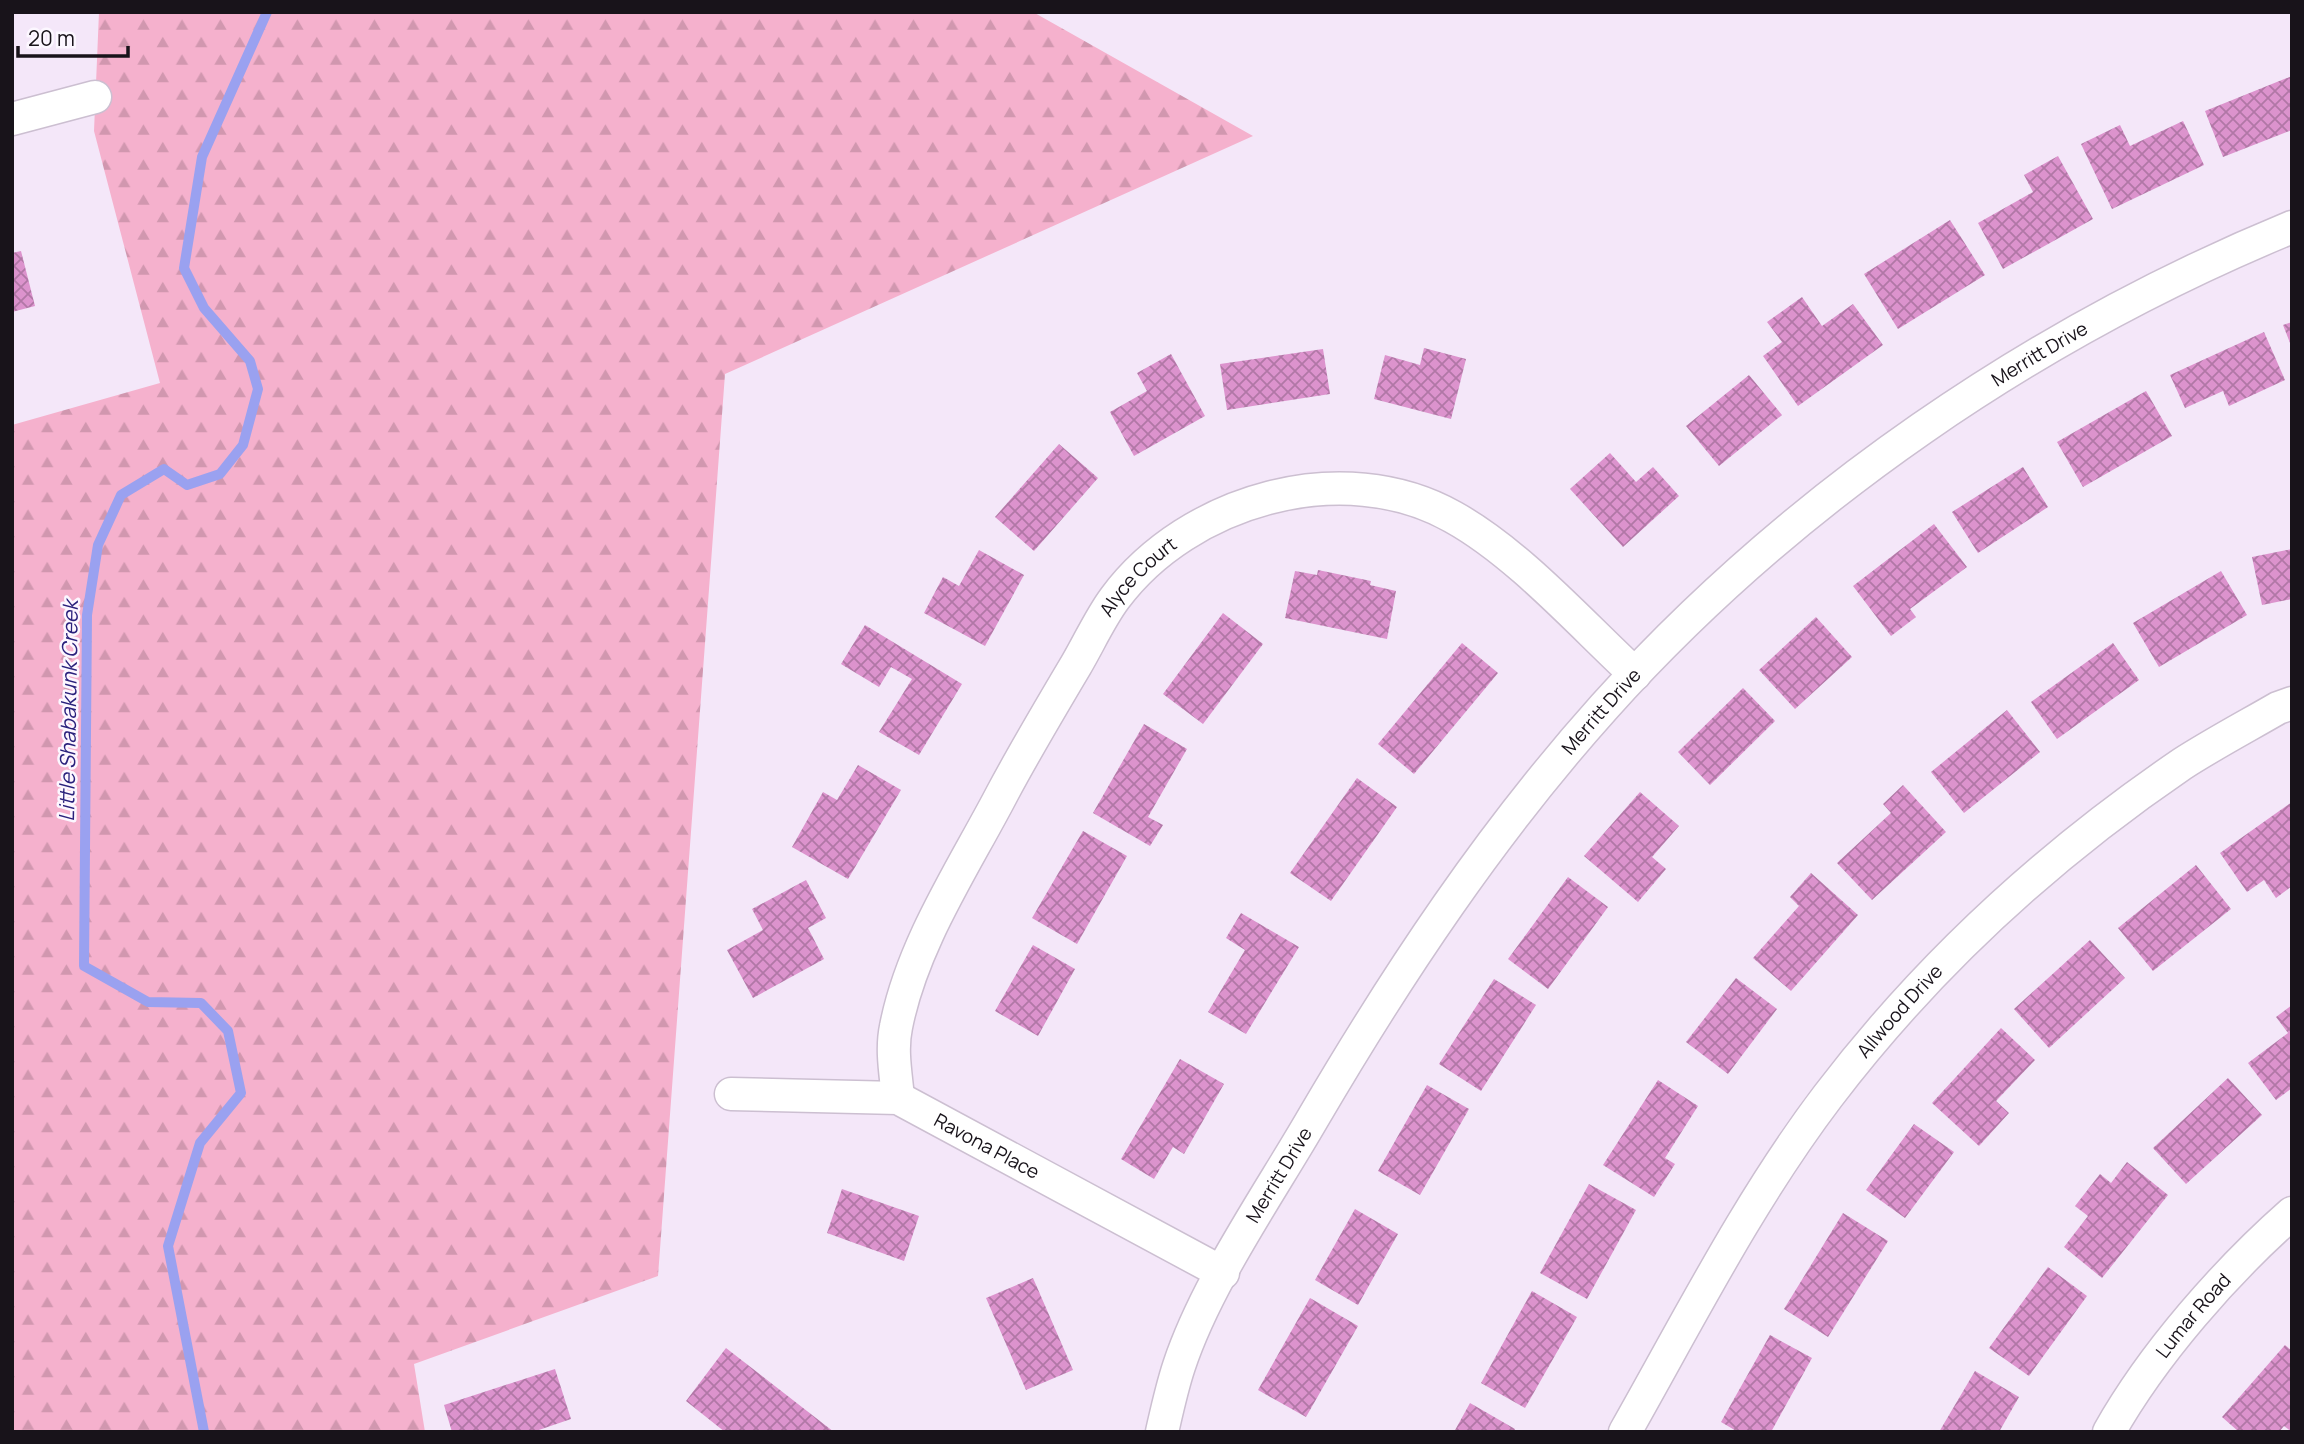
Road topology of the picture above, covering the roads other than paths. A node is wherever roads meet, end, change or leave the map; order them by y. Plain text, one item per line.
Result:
1 (95, 97) dead end
2 (12, 119) edge
3 (2292, 227) edge
4 (1635, 674) junction
5 (2292, 703) edge
6 (731, 1094) dead end
7 (898, 1098) junction
8 (2292, 1213) edge
9 (1223, 1273) junction
10 (1162, 1432) edge
11 (1625, 1432) edge
12 (2109, 1432) edge

1 - 2 street
3 - 4 street, Merritt Drive
4 - 7 street, Alyce Court
4 - 9 street, Merritt Drive
5 - 11 street, Allwood Drive
6 - 7 street, Ravona Place
7 - 9 street, Ravona Place
8 - 12 street, Lumar Road
9 - 10 street, Merritt Drive

